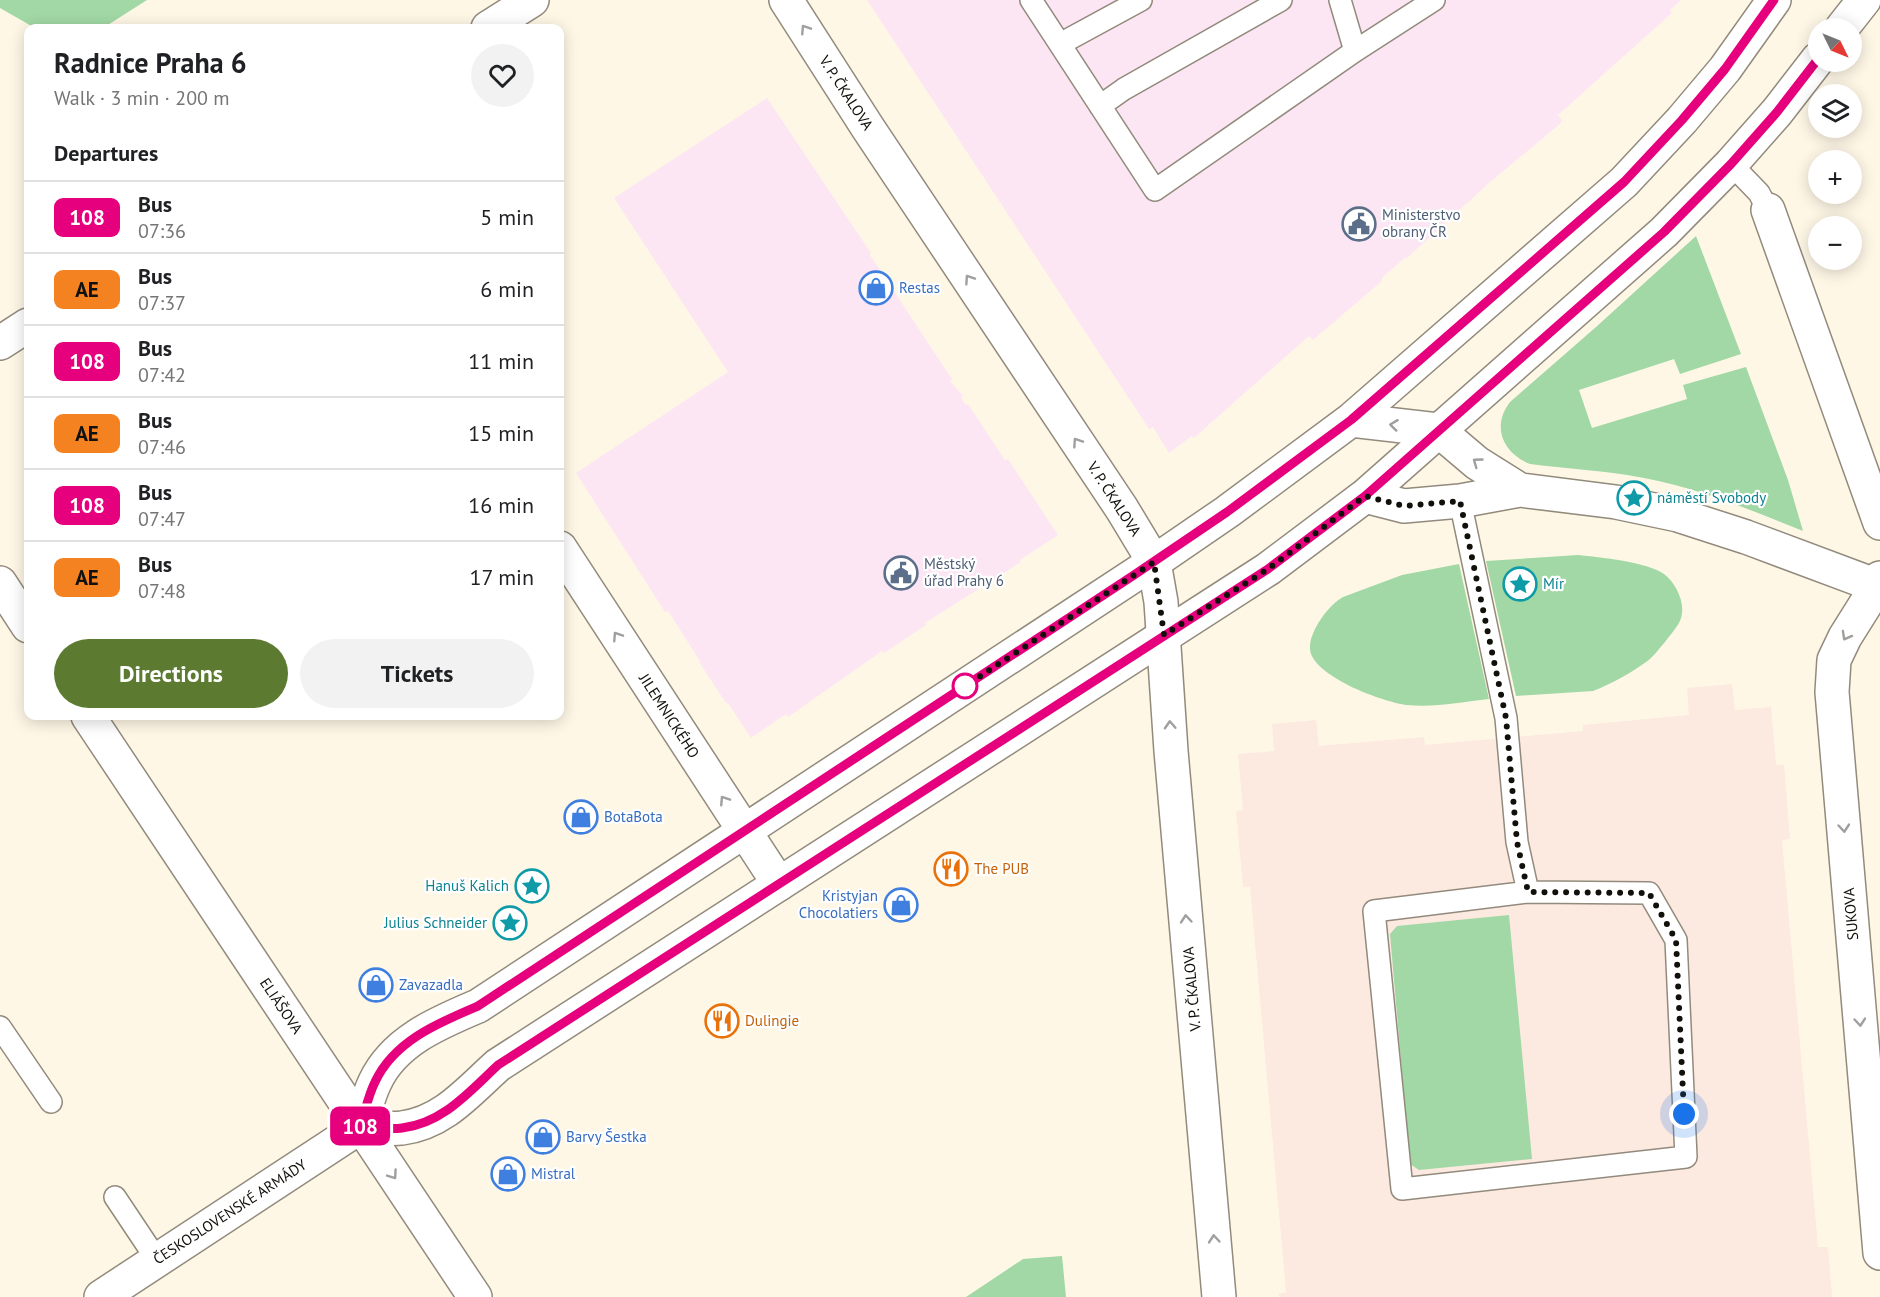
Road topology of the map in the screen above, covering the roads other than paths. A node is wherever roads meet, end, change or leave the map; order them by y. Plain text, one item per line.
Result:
1 (532, 0) edge
2 (786, 0) edge
3 (1031, 0) edge
4 (1141, 0) edge
5 (1281, 0) edge
6 (1340, 0) edge
7 (1434, 0) edge
8 (1774, 0) edge
9 (1864, 0) edge
10 (1850, 18) edge
11 (494, 24) edge
12 (1060, 44) junction
13 (1355, 51) junction
14 (1808, 72) edge
15 (1100, 106) junction
16 (1731, 164) junction
17 (1768, 210) joint
18 (24, 328) edge
19 (0, 343) edge
20 (1351, 420) junction
21 (1438, 430) junction
22 (1520, 490) junction
23 (1365, 496) junction
24 (1460, 501) junction
25 (1880, 523) edge
26 (564, 554) edge
27 (1154, 562) junction
28 (0, 583) edge
29 (1879, 584) edge
30 (24, 620) edge
31 (1164, 635) junction
32 (91, 720) edge
33 (745, 831) junction
34 (779, 884) junction
35 (1528, 892) junction
36 (0, 1027) edge
37 (51, 1102) dead end
38 (360, 1127) junction
39 (115, 1197) dead end
40 (1880, 1253) edge
41 (157, 1260) junction
42 (101, 1297) edge
43 (475, 1297) edge
44 (1219, 1297) edge

1 - 11 street
27 -> 2 street, V. P. ČKALOVA
3 - 12 lane
4 - 12 lane
5 - 15 lane
6 - 13 lane
7 - 13 lane
8 - 20 street
9 - 10 street
12 - 15 lane
13 - 15 lane
14 - 16 street
16 - 17 lane
16 - 21 street
17 - 25 street
18 - 19 street
21 -> 20 street
20 - 27 street
22 -> 21 street
21 - 23 street
22 - 24 street
22 - 29 street
23 - 24 street
23 - 31 street
24 - 35 lane
33 -> 26 street, JILEMNICKÉHO
27 - 31 street, V. P. ČKALOVA
27 - 33 street
28 - 30 street
29 -> 40 street, SUKOVA
31 - 34 street
44 -> 31 street, V. P. ČKALOVA
32 - 38 street, ELIÁŠOVA
33 - 34 street, JILEMNICKÉHO
33 - 38 street
34 - 38 street
35 - 35 lane
36 - 37 lane
38 - 41 street, ČESKOSLOVENSKÉ ARMÁDY
38 -> 43 street, ELIÁŠOVA
39 - 41 lane
41 - 42 street, ČESKOSLOVENSKÉ ARMÁDY

